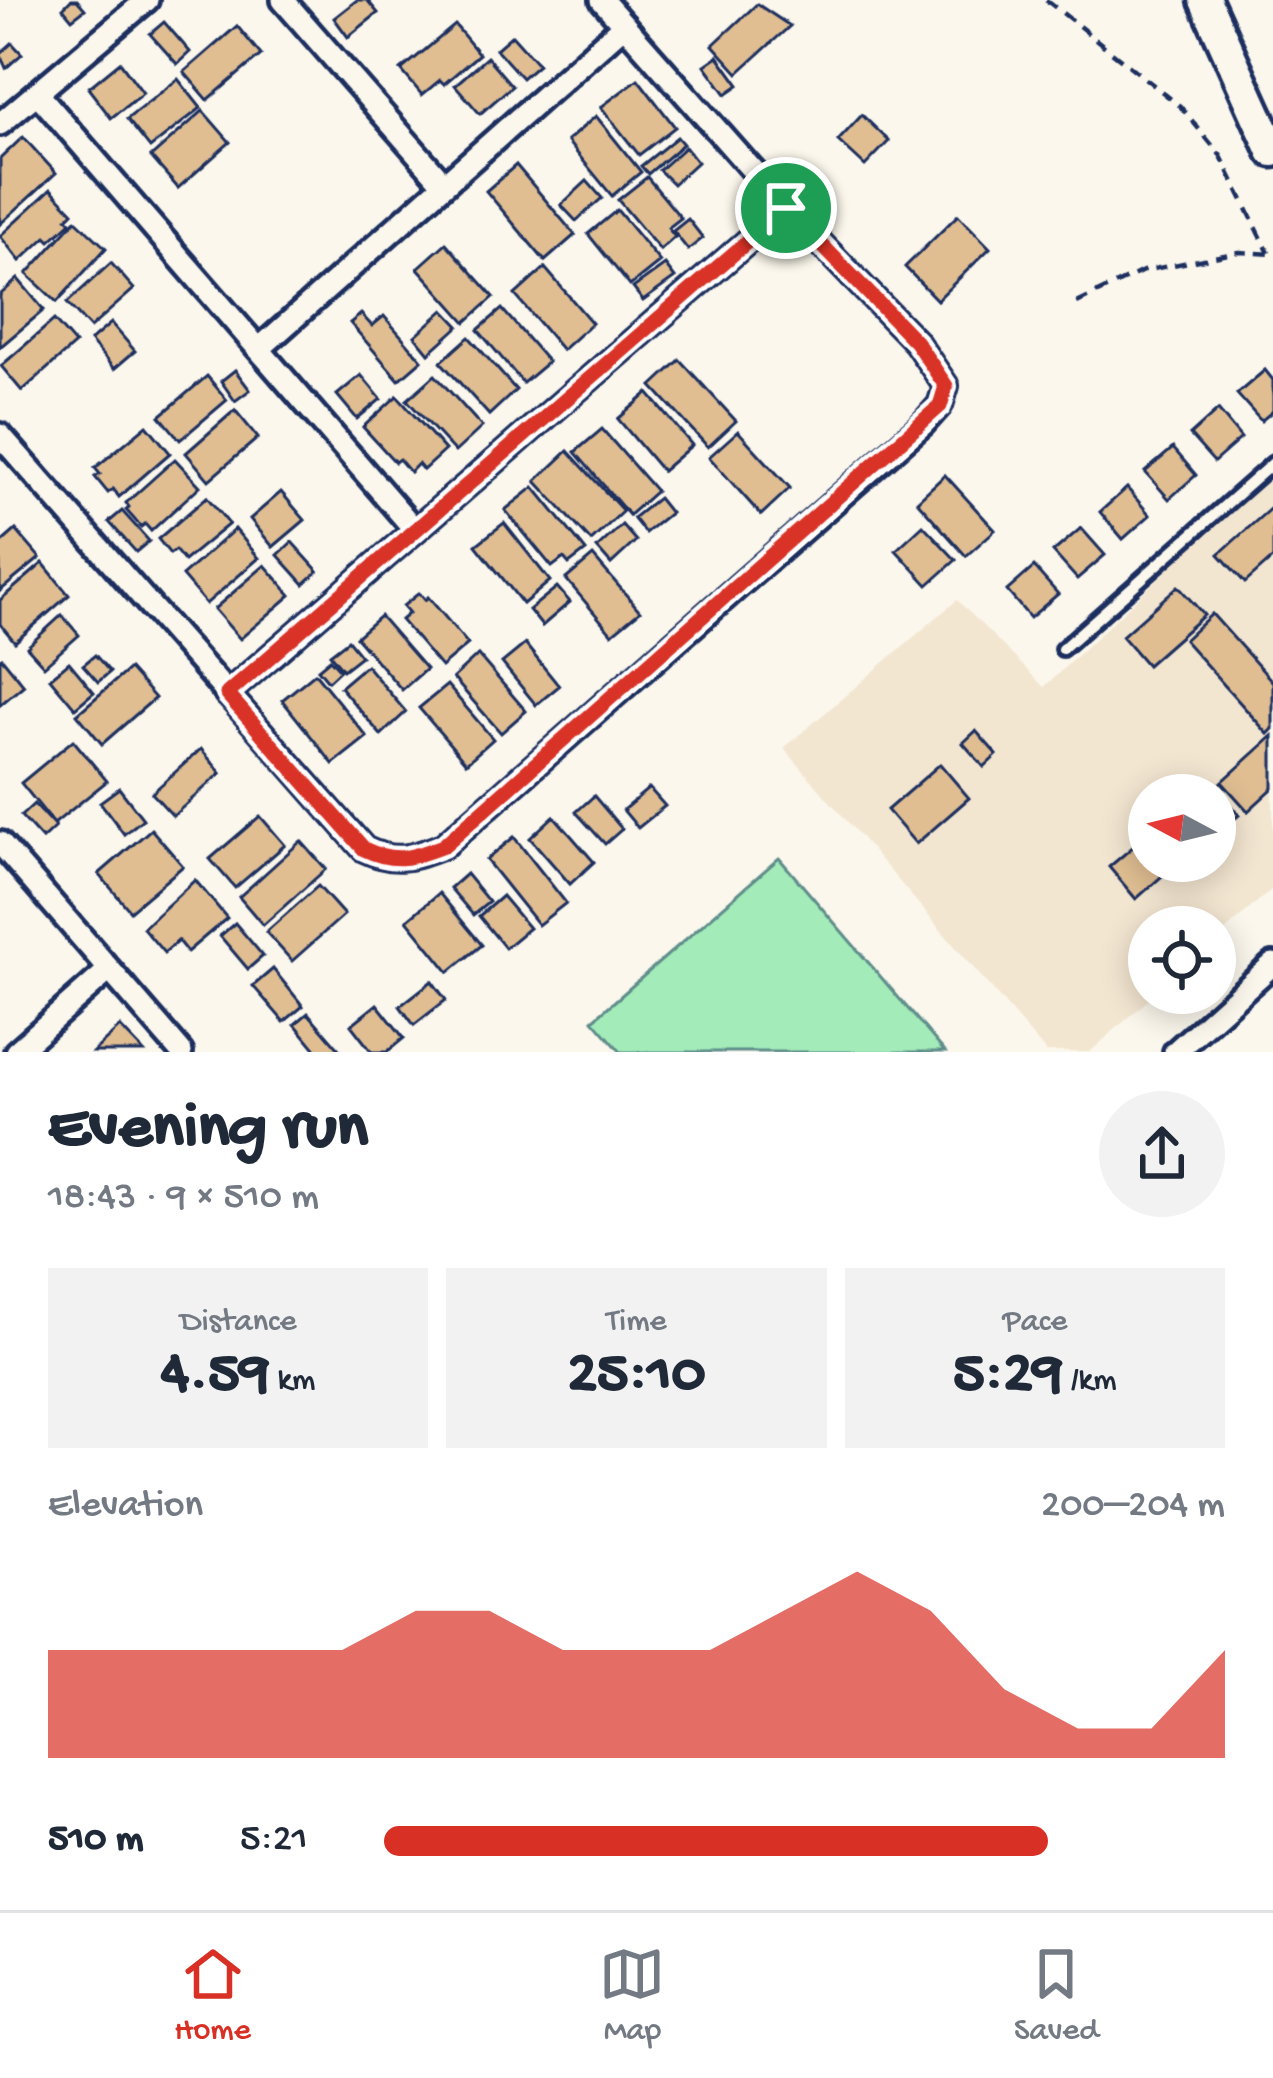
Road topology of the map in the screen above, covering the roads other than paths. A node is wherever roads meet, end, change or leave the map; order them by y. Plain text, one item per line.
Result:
1 (147, 0) edge
2 (283, 0) edge
3 (602, 0) edge
4 (1205, 0) edge
5 (624, 26) junction
6 (38, 94) junction
7 (0, 124) edge
8 (1273, 151) edge
9 (443, 183) junction
10 (786, 208) junction
11 (260, 349) junction
12 (0, 435) edge
13 (1273, 463) edge
14 (415, 530) junction
15 (1062, 650) dead end
16 (227, 694) junction
17 (0, 843) edge
18 (110, 970) junction
19 (1269, 975) edge
20 (16, 1052) edge
21 (181, 1052) edge
22 (1175, 1052) edge

1 - 6 street
2 - 9 street
3 - 5 street
4 - 8 street
5 - 9 street
5 - 10 street
6 - 7 street
6 - 11 street
9 - 11 street
10 - 14 street
10 - 16 street
11 - 14 street
12 - 16 street
13 - 15 lane
14 - 16 street
17 - 18 street
18 - 20 street
18 - 21 street
19 - 22 street

